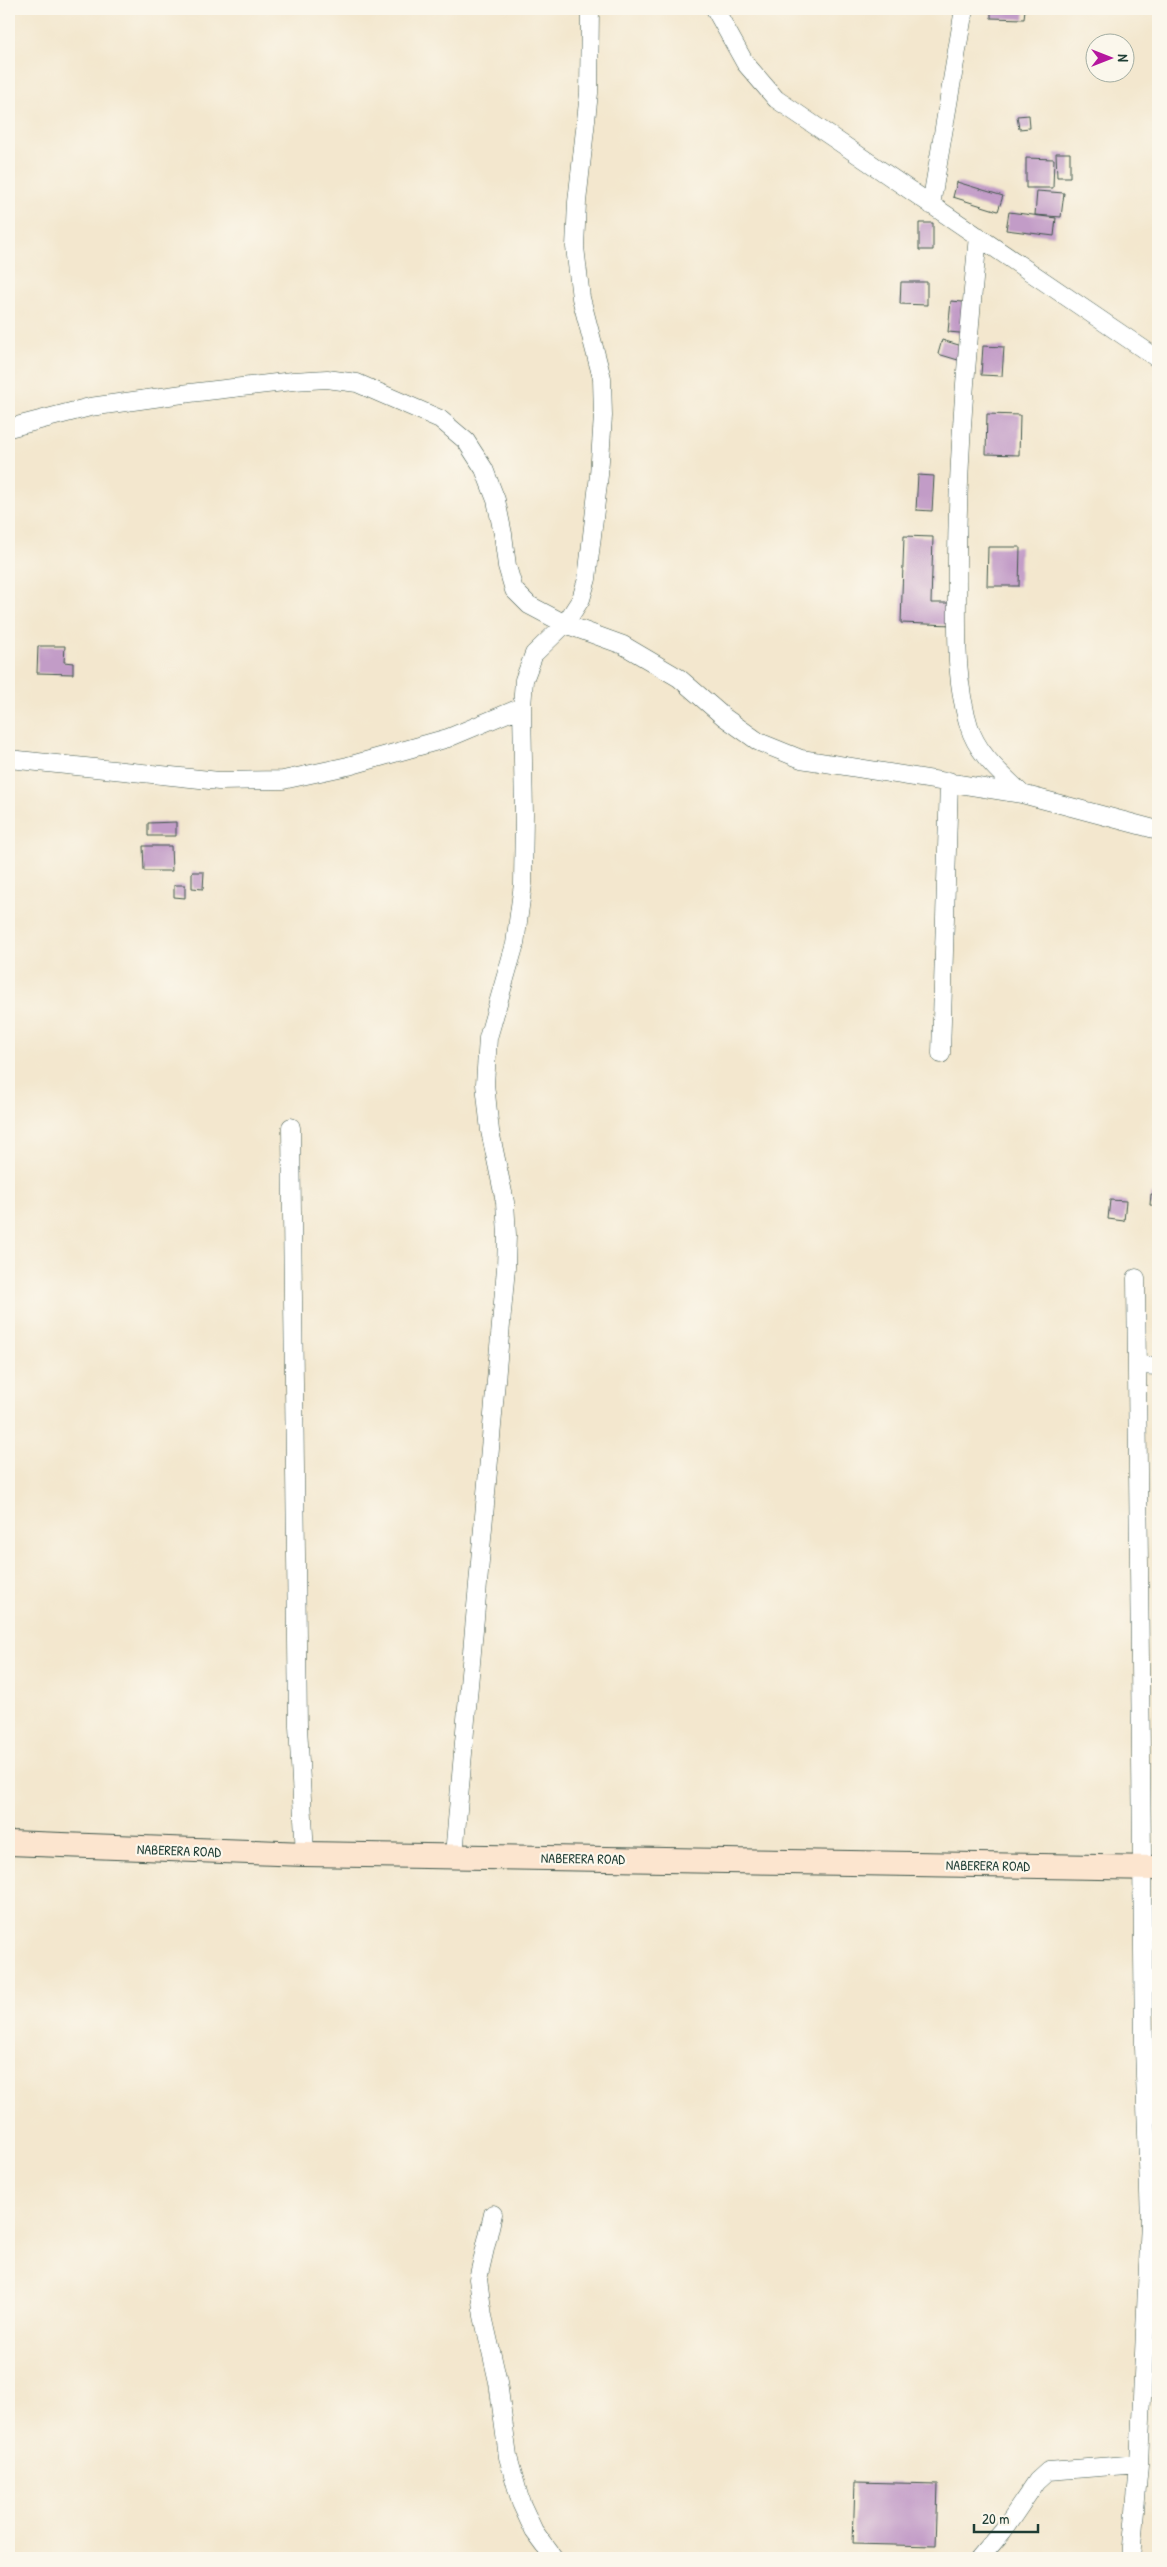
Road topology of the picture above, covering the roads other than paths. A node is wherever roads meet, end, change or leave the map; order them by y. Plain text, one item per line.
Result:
1 (590, 9) edge
2 (715, 9) edge
3 (964, 9) edge
4 (931, 205) junction
5 (978, 236) junction
6 (1158, 359) edge
7 (9, 428) edge
8 (565, 624) junction
9 (522, 707) junction
10 (9, 759) edge
11 (949, 781) junction
12 (1022, 794) junction
13 (1158, 830) edge
14 (941, 1054) dead end
15 (292, 1127) dead end
16 (1136, 1278) dead end
17 (1137, 1365) junction
18 (1158, 1366) edge
19 (9, 1843) edge
20 (305, 1854) junction
21 (454, 1855) junction
22 (1150, 1867) edge
23 (493, 2214) dead end
24 (1139, 2464) junction
25 (554, 2558) edge
26 (980, 2558) edge
27 (1131, 2558) edge

1 - 8 street
2 - 4 street
3 - 4 street
4 - 5 street
5 - 6 street
5 - 12 street
7 - 8 street
8 - 9 street
8 - 11 street
9 - 10 street
9 - 21 street
11 - 12 street
11 - 14 street
12 - 13 street
15 - 20 street
16 - 17 street
17 - 18 street
17 - 22 street
19 - 20 street, NABERERA ROAD
20 - 21 street, NABERERA ROAD
21 - 22 street, NABERERA ROAD
22 - 24 street
23 - 25 street
24 - 26 street
24 - 27 street

